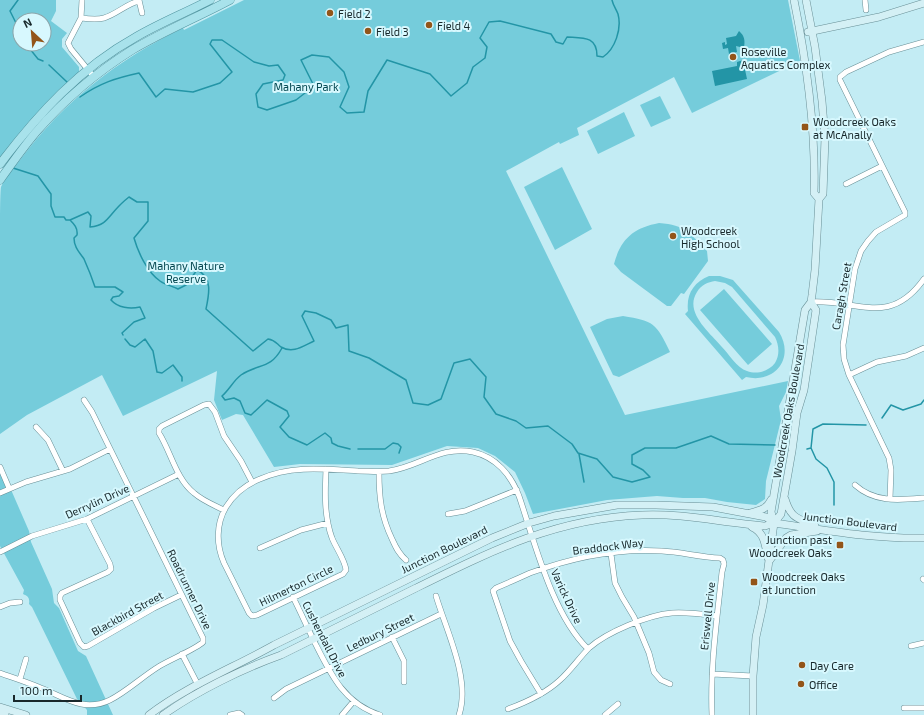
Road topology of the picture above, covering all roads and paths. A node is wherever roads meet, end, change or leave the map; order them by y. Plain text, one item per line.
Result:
1 (82, 0) edge
2 (210, 0) edge
3 (230, 0) edge
4 (794, 0) edge
5 (806, 0) edge
6 (865, 0) edge
7 (139, 1) edge
8 (924, 3) edge
9 (866, 10) dead end
10 (142, 13) dead end
11 (81, 18) junction
12 (812, 31) junction
13 (801, 33) junction
14 (924, 42) edge
15 (88, 69) junction
16 (94, 77) junction
17 (12, 156) junction
18 (0, 164) edge
19 (882, 166) junction
20 (2, 177) edge
21 (846, 184) dead end
22 (819, 199) junction
23 (924, 279) edge
24 (811, 302) junction
25 (849, 306) junction
26 (924, 348) edge
27 (849, 375) junction
28 (84, 400) dead end
29 (36, 427) dead end
30 (110, 449) junction
31 (0, 467) edge
32 (326, 469) junction
33 (63, 471) junction
34 (379, 472) junction
35 (179, 474) junction
36 (252, 482) junction
37 (855, 485) dead end
38 (9, 488) junction
39 (517, 490) junction
40 (0, 493) edge
41 (774, 493) junction
42 (784, 495) junction
43 (133, 496) junction
44 (924, 498) edge
45 (890, 499) junction
46 (224, 510) junction
47 (747, 513) junction
48 (448, 514) dead end
49 (87, 519) junction
50 (328, 523) junction
51 (529, 523) junction
52 (774, 523) junction
53 (748, 525) junction
54 (822, 530) junction
55 (533, 535) junction
56 (924, 538) edge
57 (260, 548) dead end
58 (0, 552) edge
59 (611, 554) junction
60 (406, 560) dead end
61 (723, 560) joint
62 (769, 562) junction
63 (544, 569) junction
64 (181, 595) junction
65 (436, 596) dead end
66 (293, 598) junction
67 (20, 602) dead end
68 (0, 607) edge
69 (441, 614) junction
70 (718, 616) junction
71 (636, 623) junction
72 (308, 628) junction
73 (392, 638) junction
74 (313, 639) junction
75 (924, 643) edge
76 (911, 646) dead end
77 (588, 649) junction
78 (182, 654) junction
79 (26, 659) dead end
80 (328, 669) junction
81 (0, 673) edge
82 (712, 674) junction
83 (752, 676) junction
84 (20, 679) junction
85 (404, 682) dead end
86 (198, 684) junction
87 (670, 684) dead end
88 (541, 694) junction
89 (274, 698) dead end
90 (353, 702) junction
91 (618, 704) dead end
92 (0, 707) edge
93 (904, 708) dead end
94 (924, 708) edge
95 (508, 709) dead end
96 (0, 713) edge
97 (167, 714) edge
98 (5, 715) edge
99 (26, 715) edge
100 (149, 715) edge
101 (230, 715) edge
102 (242, 715) edge
103 (342, 715) edge
104 (380, 715) edge
105 (459, 715) edge
106 (605, 715) edge
107 (712, 715) edge
108 (752, 715) edge

1 - 11 street
2 - 15 main road
3 - 16 main road
4 - 13 main road, Woodcreek Oaks Boulevard
5 - 12 main road, Woodcreek Oaks Boulevard
6 - 9 street
7 - 10 street
7 - 11 street
8 - 12 main road
11 - 15 street
12 - 13 main road
12 - 22 main road, Woodcreek Oaks Boulevard
13 - 22 main road, Woodcreek Oaks Boulevard
14 - 19 street, Caragh Street
15 - 16 street
15 - 17 main road
16 - 17 main road
17 - 18 main road
17 - 20 main road
19 - 21 street
19 - 25 street, Caragh Street
22 - 24 main road, Woodcreek Oaks Boulevard
23 - 25 street
24 - 25 street
24 - 41 main road, Woodcreek Oaks Boulevard
24 - 42 main road, Woodcreek Oaks Boulevard
25 - 27 street, Caragh Street
26 - 27 street
27 - 45 street, Caragh Street
28 - 30 street, Roadrunner Drive
29 - 33 street
30 - 33 street
30 - 43 street, Roadrunner Drive
31 - 38 street
32 - 34 street, Varick Drive
32 - 36 street, Hilmerton Circle
32 - 50 street, Hilmerton Circle
33 - 38 street
34 - 39 street, Varick Drive
34 - 60 street
35 - 36 street
35 - 43 street, Derrylin Drive
35 - 46 street
36 - 46 street, Hilmerton Circle
37 - 45 street
38 - 40 street
39 - 48 street
39 - 51 street, Varick Drive
41 - 47 main road
41 - 52 main road, Woodcreek Oaks Boulevard
42 - 52 main road, Woodcreek Oaks Boulevard
42 - 54 main road
43 - 49 street, Derrylin Drive
43 - 64 street, Roadrunner Drive
44 - 45 street
46 - 66 street, Hilmerton Circle
47 - 51 main road, Junction Boulevard
47 - 52 main road, Junction Boulevard
49 - 58 street, Derrylin Drive
49 - 64 street, Blackbird Street
50 - 57 street
50 - 66 street, Hilmerton Circle
51 - 55 street, Varick Drive
51 - 72 main road, Junction Boulevard
52 - 53 main road, Junction Boulevard
52 - 54 main road, Junction Boulevard
52 - 62 main road, Woodcreek Oaks Boulevard
53 - 55 main road, Junction Boulevard
53 - 62 main road
54 - 56 main road, Junction Boulevard
54 - 62 main road
55 - 63 street, Varick Drive
55 - 74 main road, Junction Boulevard
59 - 61 street, Braddock Way
59 - 63 street, Braddock Way
59 - 71 street
61 - 70 street, Eriswell Drive
62 - 83 main road, Woodcreek Oaks Boulevard
63 - 77 street, Varick Drive
63 - 88 street, Braddock Way
64 - 78 street, Roadrunner Drive
65 - 69 street
66 - 72 street, Cushendall Drive
67 - 68 street
69 - 73 street, Ledbury Street
69 - 105 street
70 - 71 street
70 - 82 street, Eriswell Drive
71 - 77 street
71 - 87 street
72 - 74 street, Cushendall Drive
72 - 86 main road, Junction Boulevard
73 - 80 street, Ledbury Street
73 - 85 street
74 - 80 street, Cushendall Drive
74 - 97 main road, Junction Boulevard
75 - 76 street
77 - 88 street
78 - 84 street, Roadrunner Drive
78 - 86 street
79 - 84 street
80 - 89 street, Ledbury Street
80 - 90 street, Cushendall Drive
81 - 84 street, Roadrunner Drive
82 - 83 street
82 - 107 street, Eriswell Drive
83 - 108 main road, Woodcreek Oaks Boulevard
86 - 100 main road, Junction Boulevard
88 - 95 street
90 - 103 street
90 - 104 street, Cushendall Drive
91 - 106 street
92 - 99 main road
93 - 94 street
96 - 98 main road
101 - 102 street

